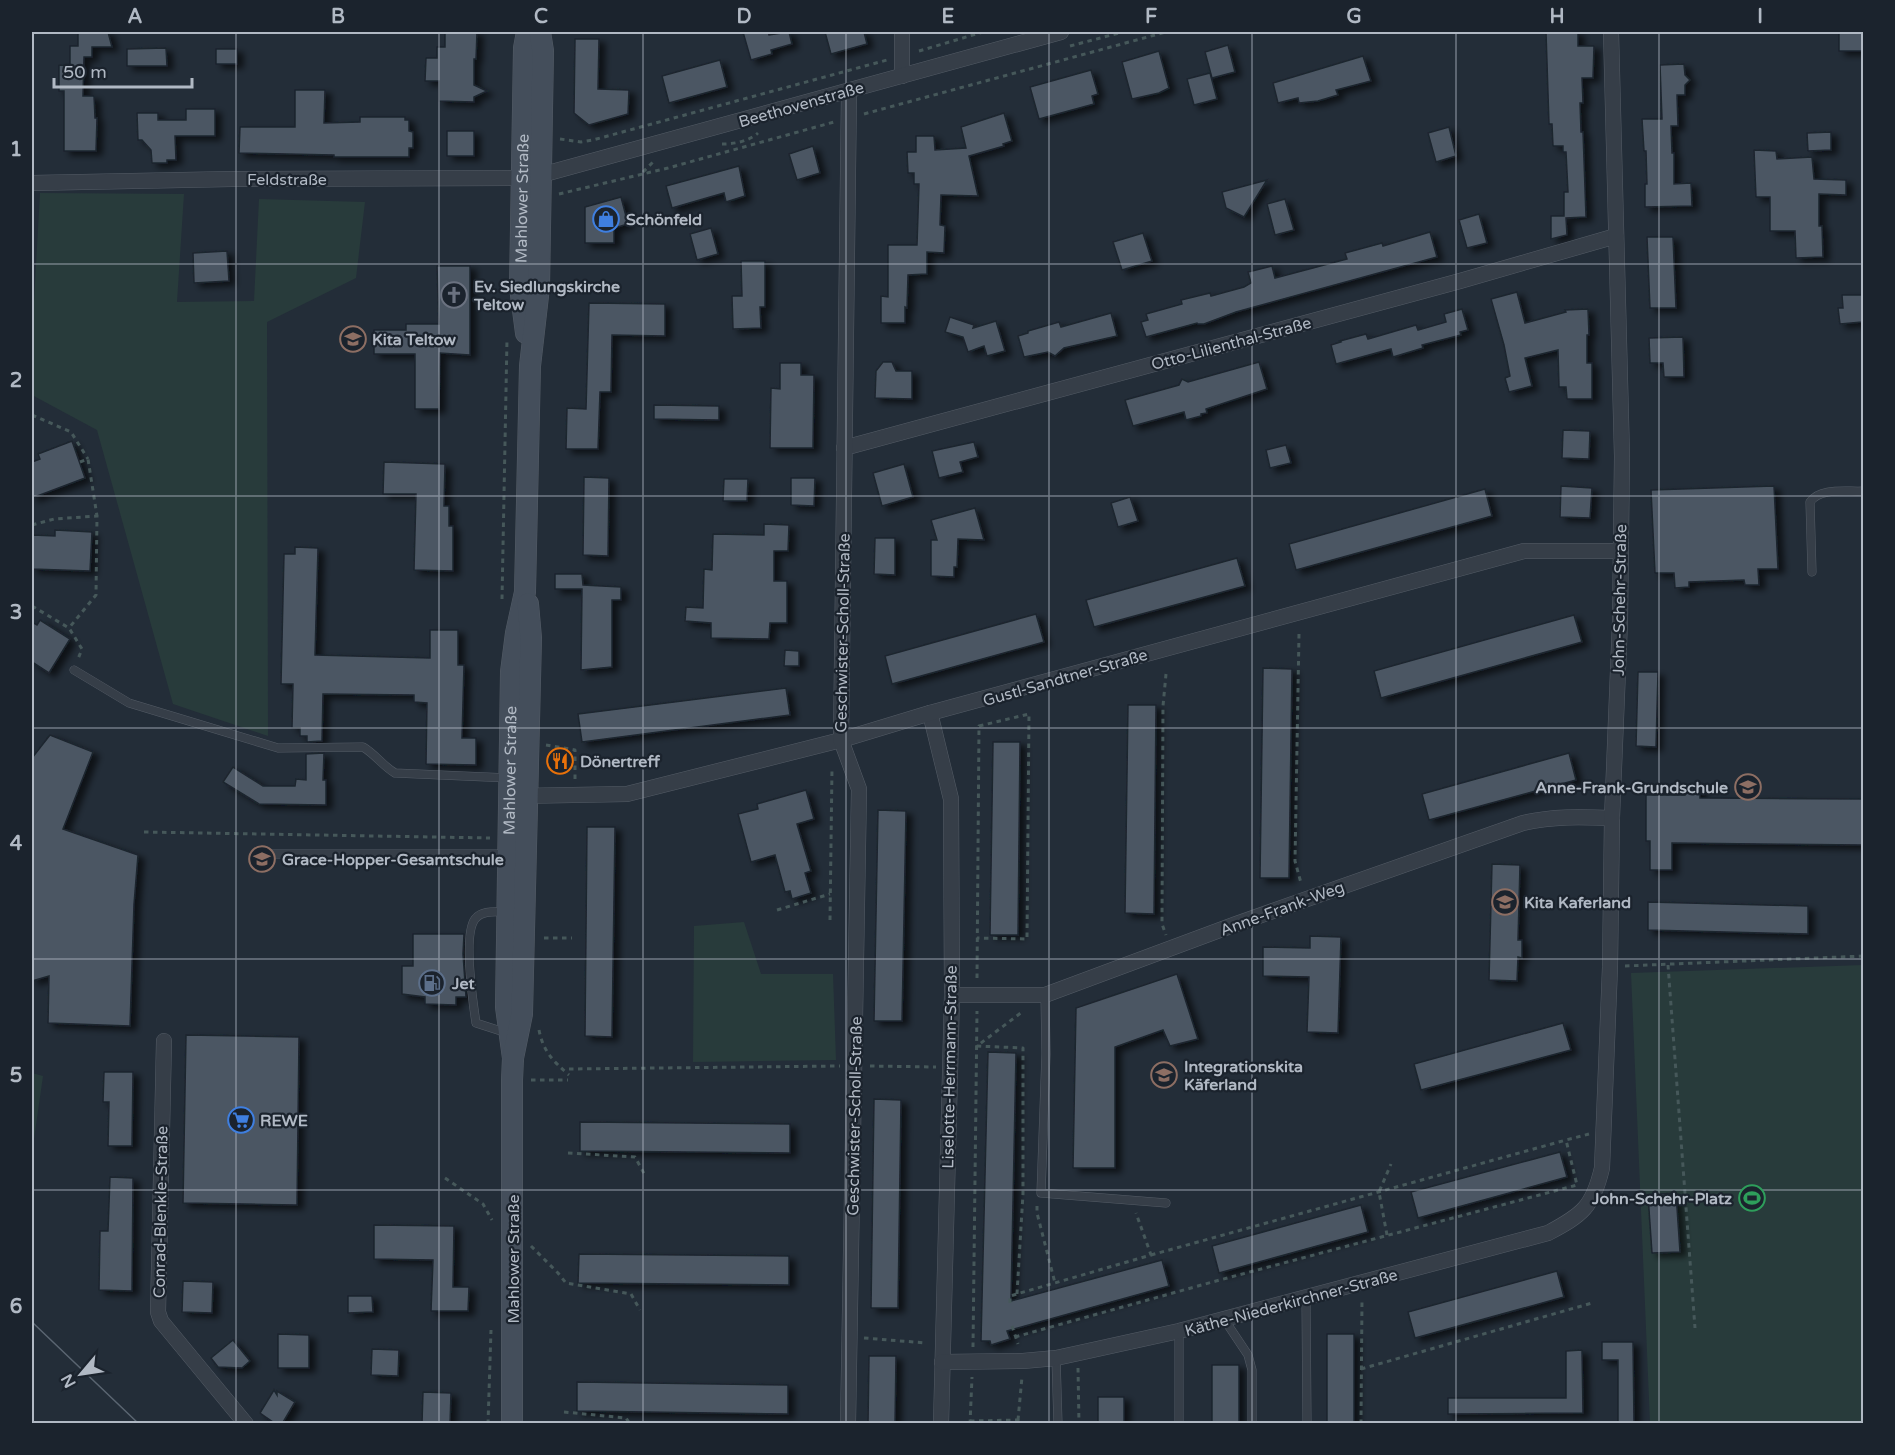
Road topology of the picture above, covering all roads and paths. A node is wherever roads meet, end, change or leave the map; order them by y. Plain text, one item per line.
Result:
1 (527, 32) edge
2 (540, 32) edge
3 (902, 32) edge
4 (983, 32) edge
5 (1061, 32) edge
6 (1166, 32) edge
7 (1611, 32) edge
8 (902, 56) junction
9 (902, 76) junction
10 (849, 91) junction
11 (849, 118) junction
12 (552, 137) dead end
13 (532, 177) junction
14 (32, 183) edge
15 (551, 196) dead end
16 (1616, 236) junction
17 (507, 336) dead end
18 (32, 415) edge
19 (844, 448) junction
20 (88, 459) junction
21 (80, 462) dead end
22 (1863, 491) edge
23 (97, 516) junction
24 (32, 525) edge
25 (1620, 551) junction
26 (1812, 572) dead end
27 (32, 606) edge
28 (502, 606) dead end
29 (69, 628) junction
30 (1299, 634) dead end
31 (74, 670) joint
32 (1166, 674) dead end
33 (930, 713) junction
34 (841, 740) junction
35 (545, 744) dead end
36 (832, 767) dead end
37 (519, 787) junction
38 (575, 796) junction
39 (1612, 818) junction
40 (144, 832) dead end
41 (493, 838) dead end
42 (272, 854) dead end
43 (510, 854) junction
44 (830, 894) junction
45 (1305, 900) junction
46 (777, 910) dead end
47 (517, 912) junction
48 (830, 920) dead end
49 (540, 938) dead end
50 (572, 938) dead end
51 (977, 938) junction
52 (1171, 947) junction
53 (1863, 956) edge
54 (1668, 965) junction
55 (1617, 966) dead end
56 (977, 994) junction
57 (952, 995) junction
58 (1045, 995) junction
59 (510, 1034) junction
60 (165, 1041) dead end
61 (977, 1046) junction
62 (513, 1058) junction
63 (855, 1065) junction
64 (950, 1068) junction
65 (569, 1069) dead end
66 (524, 1080) dead end
67 (568, 1080) dead end
68 (1589, 1134) dead end
69 (1566, 1140) junction
70 (568, 1153) dead end
71 (1391, 1164) dead end
72 (1602, 1168) joint
73 (646, 1177) dead end
74 (445, 1178) dead end
75 (1379, 1192) junction
76 (1131, 1201) junction
77 (1166, 1203) dead end
78 (1037, 1204) dead end
79 (503, 1222) junction
80 (1387, 1235) junction
81 (1151, 1255) junction
82 (1055, 1283) junction
83 (1362, 1283) junction
84 (1017, 1294) junction
85 (1306, 1298) junction
86 (1592, 1303) dead end
87 (1010, 1304) dead end
88 (640, 1310) dead end
89 (1224, 1319) junction
90 (1695, 1328) dead end
91 (1179, 1331) junction
92 (1016, 1337) dead end
93 (850, 1338) junction
94 (943, 1344) junction
95 (1078, 1360) junction
96 (1023, 1361) junction
97 (942, 1362) junction
98 (973, 1362) junction
99 (1056, 1363) junction
100 (1361, 1369) junction
101 (564, 1412) dead end
102 (970, 1422) edge
103 (1018, 1422) edge
104 (246, 1424) edge
105 (512, 1424) edge
106 (630, 1424) edge
107 (848, 1424) edge
108 (941, 1424) edge
109 (1058, 1424) edge
110 (1079, 1424) edge
111 (1179, 1424) edge
112 (1252, 1424) edge
113 (1307, 1424) edge
114 (1361, 1424) edge

1 - 13 main road, Mahlower Straße
2 - 13 main road, Mahlower Straße
3 - 8 street
4 - 8 path
5 - 9 street, Beethovenstraße
6 - 11 path
7 - 16 street, John-Schehr-Straße
8 - 9 street
8 - 12 path
9 - 10 street, Beethovenstraße
10 - 11 street, Geschwister-Scholl-Straße
10 - 13 street, Beethovenstraße
11 - 15 path
11 - 19 street, Geschwister-Scholl-Straße
13 - 14 street, Feldstraße
13 - 37 main road, Mahlower Straße
16 - 19 street, Otto-Lilienthal-Straße
16 - 25 street, John-Schehr-Straße
17 - 28 path
18 - 20 path
19 - 34 street, Geschwister-Scholl-Straße
20 - 21 path
20 - 23 path
22 - 26 lane
23 - 24 path
23 - 29 path
25 - 33 street, Gustl-Sandtner-Straße
25 - 39 street, John-Schehr-Straße
27 - 29 path
29 - 31 path
30 - 45 path
31 - 37 lane
32 - 52 path
33 - 34 street, Gustl-Sandtner-Straße
33 - 57 street, Liselotte-Herrmann-Straße
34 - 38 street, Gustl-Sandtner-Straße
34 - 63 street, Geschwister-Scholl-Straße
35 - 38 path
36 - 44 path
37 - 38 street, Gustl-Sandtner-Straße
37 - 43 main road, Mahlower Straße
37 - 47 main road, Mahlower Straße
39 - 45 street, Anne-Frank-Weg
39 - 72 street, John-Schehr-Straße
40 - 41 path
42 - 43 lane
43 - 47 main road, Mahlower Straße
44 - 46 path
44 - 48 path
45 - 52 street, Anne-Frank-Weg
47 - 59 main road, Mahlower Straße
47 - 59 lane
47 - 62 main road, Mahlower Straße
49 - 50 path
51 - 51 path
51 - 56 path
52 - 58 street, Anne-Frank-Weg
53 - 54 path
54 - 55 path
54 - 90 path
56 - 57 street, Anne-Frank-Weg
56 - 58 street, Anne-Frank-Weg
56 - 61 path
57 - 64 street, Liselotte-Herrmann-Straße
58 - 61 path
58 - 76 lane
59 - 62 main road, Mahlower Straße
60 - 104 street, Conrad-Blenkle-Straße
61 - 84 path
61 - 98 path
62 - 79 main road, Mahlower Straße
63 - 64 path
63 - 65 path
63 - 93 street, Geschwister-Scholl-Straße
64 - 94 street, Liselotte-Herrmann-Straße
66 - 67 path
68 - 69 path
69 - 75 path
69 - 80 path
70 - 73 path
71 - 75 path
72 - 83 street, Käthe-Niederkirchner-Straße
74 - 79 path
75 - 80 path
75 - 81 path
76 - 77 lane
76 - 81 path
78 - 82 path
79 - 88 path
79 - 105 main road, Mahlower Straße
80 - 92 path
81 - 82 path
82 - 84 path
83 - 85 street, Käthe-Niederkirchner-Straße
83 - 100 path
84 - 87 path
85 - 89 street, Käthe-Niederkirchner-Straße
85 - 113 lane
86 - 100 path
89 - 91 street, Käthe-Niederkirchner-Straße
89 - 112 lane
91 - 95 street, Käthe-Niederkirchner-Straße
91 - 111 lane
93 - 94 path
93 - 107 street, Geschwister-Scholl-Straße
94 - 97 street, Liselotte-Herrmann-Straße
95 - 99 street, Käthe-Niederkirchner-Straße
95 - 99 path
95 - 110 path
96 - 98 street, Käthe-Niederkirchner-Straße
96 - 99 street, Käthe-Niederkirchner-Straße
96 - 103 path
97 - 98 street, Käthe-Niederkirchner-Straße
97 - 108 street, Liselotte-Herrmann-Straße
98 - 102 path
99 - 109 lane
100 - 114 path
101 - 106 path
102 - 103 path

